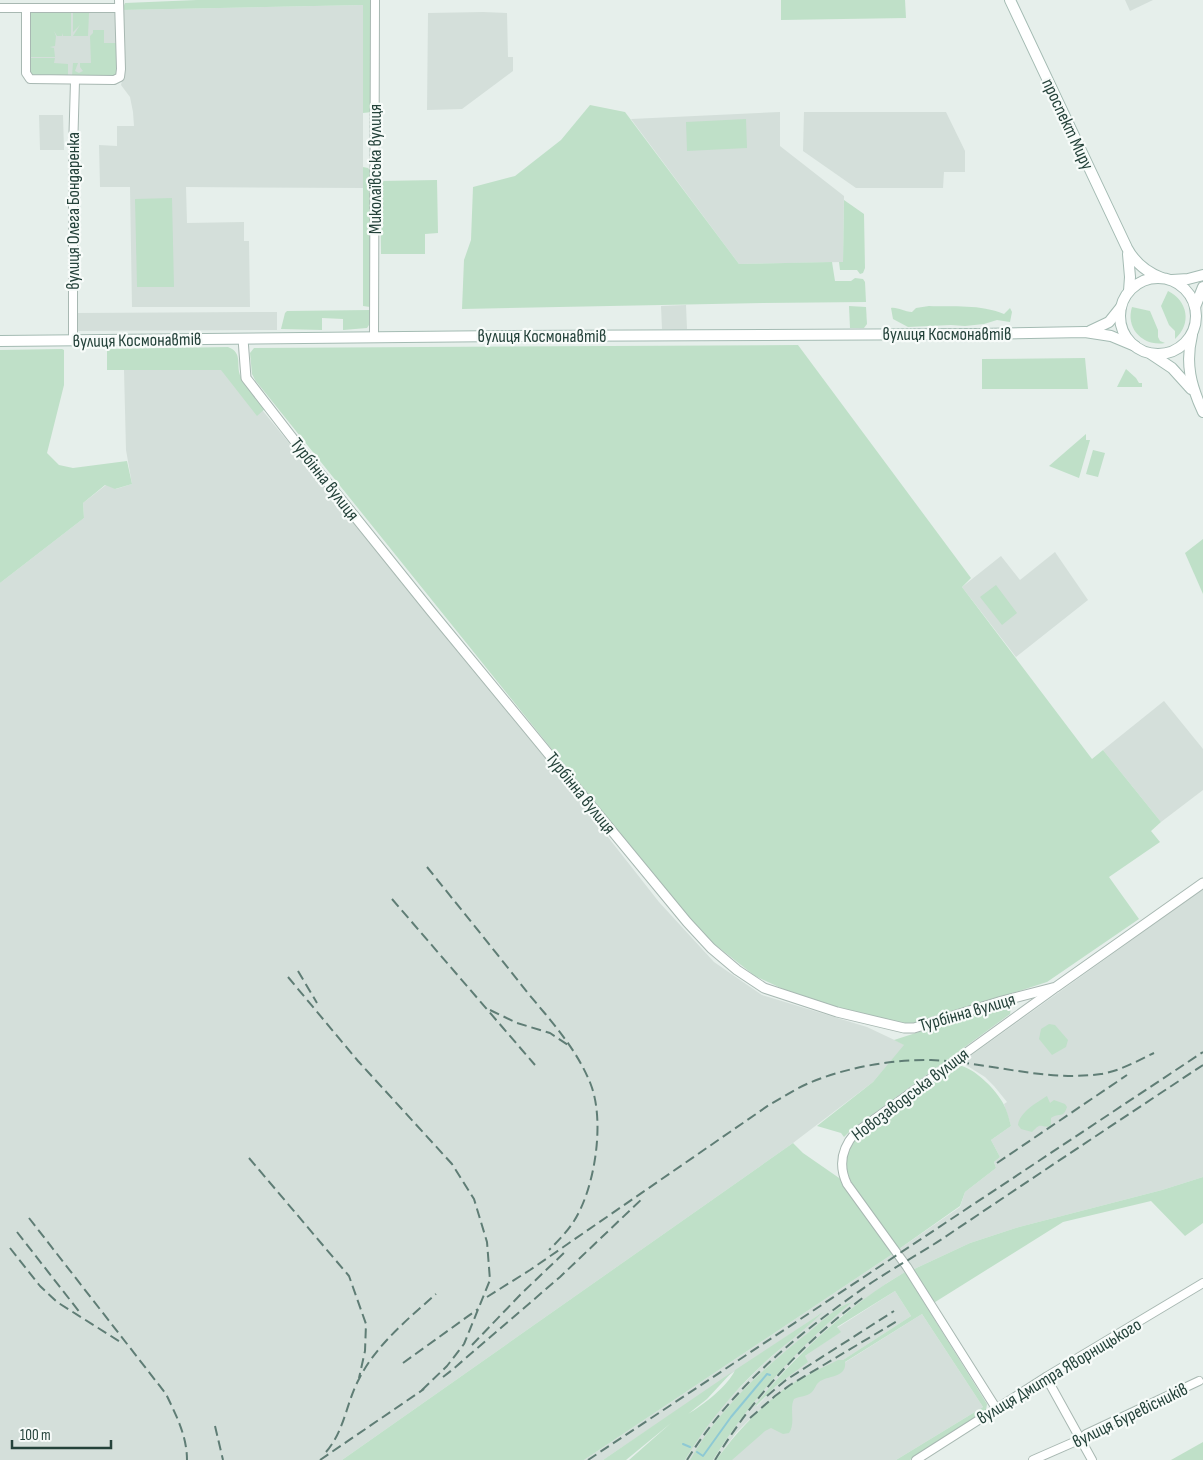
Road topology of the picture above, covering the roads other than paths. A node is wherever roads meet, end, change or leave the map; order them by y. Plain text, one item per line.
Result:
1 (375, 0) edge
2 (1010, 0) edge
3 (119, 4) edge
4 (0, 8) edge
5 (26, 8) junction
6 (75, 81) junction
7 (1127, 248) junction
8 (1203, 275) edge
9 (1166, 279) junction
10 (1203, 286) edge
11 (1129, 291) junction
12 (1121, 307) junction
13 (1195, 307) junction
14 (1084, 332) junction
15 (1193, 332) junction
16 (374, 337) junction
17 (244, 339) junction
18 (0, 341) edge
19 (73, 341) junction
20 (1135, 346) junction
21 (1148, 352) junction
22 (1195, 396) junction
23 (1203, 412) edge
24 (1203, 883) edge
25 (1056, 987) junction
26 (1203, 1283) edge
27 (1046, 1377) junction
28 (1199, 1381) dead end
29 (996, 1408) junction
30 (1082, 1439) junction
31 (1038, 1459) edge
32 (916, 1460) edge
33 (1092, 1460) edge

1 - 16 street, Миколаївська вулиця
2 - 7 main road, проспект Миру
3 - 5 street
3 - 6 street
4 - 5 street
5 - 6 street
6 - 19 street, вулиця Олега Бондаренка
7 - 9 main road, проспект Миру
7 - 11 main road, проспект Миру
8 - 9 main road
9 - 11 main road
9 - 13 main road
10 - 13 main road
11 - 12 main road
12 - 14 main road, вулиця Космонавтів
12 - 20 main road
13 - 15 main road
14 - 16 main road, вулиця Космонавтів
14 - 20 main road, вулиця Космонавтів
15 - 21 main road
15 - 22 main road
16 - 17 main road, вулиця Космонавтів
17 - 19 main road, вулиця Космонавтів
17 - 25 street, Турбінна вулиця
18 - 19 main road, вулиця Космонавтів
20 - 21 main road
21 - 22 main road
22 - 23 main road
24 - 25 street, Новозаводська вулиця
25 - 29 street, Новозаводська вулиця
26 - 27 street, вулиця Дмитра Яворницького
27 - 29 street, вулиця Дмитра Яворницького
27 - 30 street
28 - 30 street, вулиця Буревісників
29 - 32 street, вулиця Дмитра Яворницького
30 - 31 street, вулиця Буревісників
30 - 33 street

